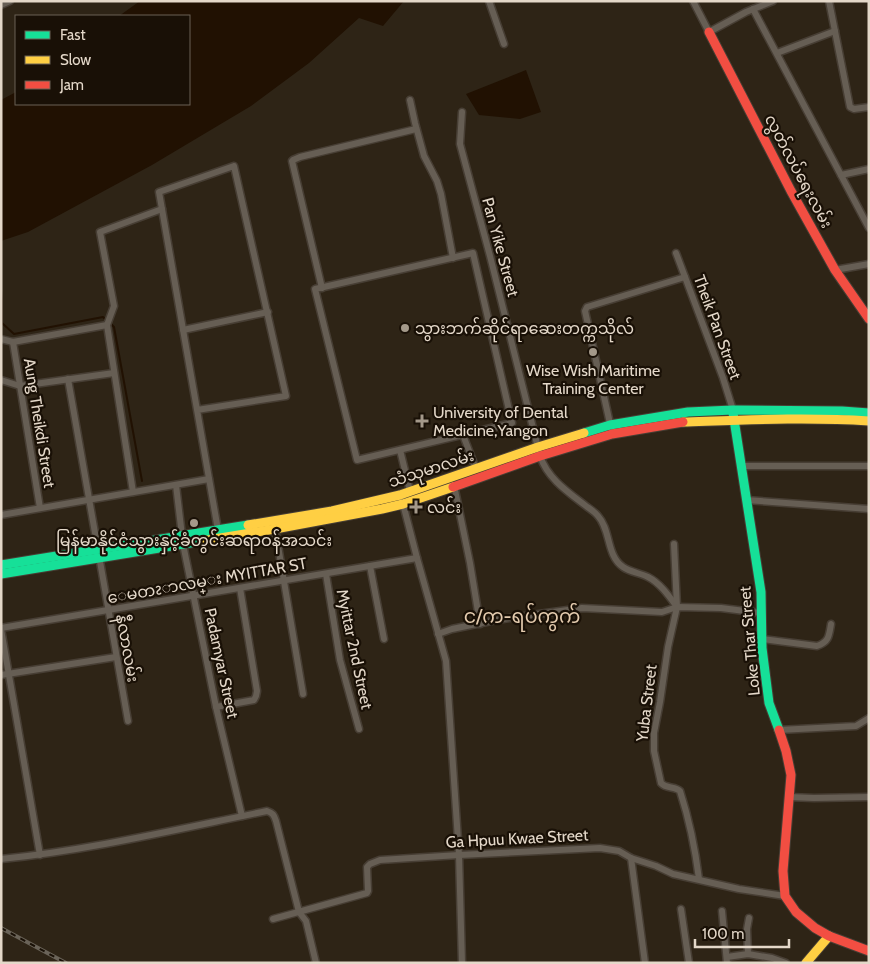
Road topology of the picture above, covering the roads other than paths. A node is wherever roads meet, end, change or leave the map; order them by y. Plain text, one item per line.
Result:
1 (10, 1) edge
2 (489, 1) edge
3 (693, 1) edge
4 (774, 1) edge
5 (829, 1) edge
6 (1, 5) edge
7 (753, 9) junction
8 (835, 30) junction
9 (709, 32) junction
10 (504, 44) dead end
11 (777, 53) junction
12 (410, 100) dead end
13 (869, 107) edge
14 (462, 112) dead end
15 (416, 129) junction
16 (869, 169) edge
17 (841, 175) junction
18 (162, 209) junction
19 (866, 218) edge
20 (869, 228) edge
21 (676, 253) dead end
22 (452, 258) junction
23 (869, 264) edge
24 (835, 270) junction
25 (685, 277) junction
26 (322, 288) junction
27 (268, 312) junction
28 (869, 319) edge
29 (107, 325) junction
30 (183, 330) junction
31 (1, 339) edge
32 (13, 342) junction
33 (114, 373) junction
34 (1, 380) edge
35 (68, 380) junction
36 (20, 386) junction
37 (197, 410) junction
38 (869, 413) edge
39 (733, 415) junction
40 (869, 421) edge
41 (611, 430) junction
42 (463, 435) junction
43 (400, 450) junction
44 (539, 452) junction
45 (741, 466) junction
46 (869, 466) edge
47 (476, 469) junction
48 (451, 476) junction
49 (209, 479) junction
50 (176, 484) junction
51 (454, 486) junction
52 (410, 491) junction
53 (133, 492) junction
54 (90, 499) junction
55 (402, 499) junction
56 (746, 500) junction
57 (40, 508) junction
58 (869, 509) edge
59 (1, 515) edge
60 (274, 525) junction
61 (218, 530) junction
62 (182, 540) junction
63 (674, 544) dead end
64 (98, 554) junction
65 (417, 558) junction
66 (1, 565) edge
67 (370, 566) junction
68 (1, 574) edge
69 (326, 574) junction
70 (284, 581) junction
71 (240, 588) junction
72 (194, 596) junction
73 (677, 607) junction
74 (108, 610) junction
75 (761, 613) junction
76 (480, 624) junction
77 (831, 624) dead end
78 (1, 629) edge
79 (438, 634) junction
80 (384, 639) dead end
81 (762, 639) junction
82 (116, 657) junction
83 (9, 674) junction
84 (1, 675) edge
85 (303, 694) dead end
86 (216, 707) junction
87 (869, 718) edge
88 (128, 721) dead end
89 (359, 729) dead end
90 (779, 730) junction
91 (789, 797) junction
92 (869, 797) edge
93 (242, 816) junction
94 (40, 855) junction
95 (459, 855) junction
96 (631, 858) junction
97 (1, 859) edge
98 (699, 880) junction
99 (785, 896) junction
100 (681, 909) dead end
101 (722, 911) dead end
102 (300, 912) junction
103 (750, 918) dead end
104 (274, 920) dead end
105 (829, 936) junction
106 (869, 951) edge
107 (748, 954) junction
108 (727, 960) edge
109 (316, 963) edge
110 (462, 963) edge
111 (645, 963) edge
112 (689, 963) edge
113 (786, 963) edge
114 (806, 963) edge

1 - 6 street
2 - 10 street
3 - 9 street
4 - 7 street
5 - 8 street
7 - 9 street
7 - 11 street
8 - 11 street
8 - 13 street
9 - 24 main road, လွတ်လပ်ရေးလမ်း
11 - 17 street
12 - 15 street
14 - 44 street, Pan Yike Street
15 - 22 street
15 - 26 street
16 - 17 street
17 - 19 street
18 - 27 street
18 - 29 street
18 - 30 street
19 - 20 street
21 - 25 street, Theik Pan Street
22 - 26 street
22 - 42 street
23 - 24 street
24 - 28 main road, လွတ်လပ်ရေးလမ်း
25 - 39 street, Theik Pan Street
25 - 41 street
26 - 43 street
27 - 30 street
27 - 37 street
29 - 32 street
29 - 33 street
30 - 37 street
31 - 32 street
32 - 36 street, Aung Theikdi Street
33 - 35 street
33 - 53 street
34 - 36 street
35 - 36 street
35 - 54 street, နီလာလမ်း
36 - 57 street, Aung Theikdi Street
37 - 49 street
38 - 39 main road, သံသုမာလမ်း
39 - 40 main road, သံသုမာလမ်း
39 - 41 main road, သံသုမာလမ်း
39 - 45 main road, Loke Thar Street
41 - 44 main road, သံသုမာလမ်း
42 - 43 street
42 - 47 street
43 - 52 street
44 - 47 main road, သံသုမာလမ်း
44 - 51 main road, သံသုမာလမ်း
44 - 73 street, Pan Yike Street
45 - 46 street
45 - 56 main road, Loke Thar Street
47 - 48 main road, သံသုမာလမ်း
48 - 51 street
48 - 52 main road, သံသုမာလမ်း
49 - 50 street
49 - 61 street
50 - 53 street
50 - 62 street, Padamyar Street
51 - 55 main road, သံသုမာလမ်း
51 - 76 street
52 - 55 main road, သံသုမာလမ်း
53 - 54 street
54 - 57 street
54 - 64 street, နီလာလမ်း
55 - 60 main road, သံသုမာလမ်း
55 - 65 street
56 - 58 street
56 - 75 main road, Loke Thar Street
57 - 59 street
60 - 61 main road, သံသုမာလမ်း
60 - 62 main road, သံသုမာလမ်း
60 - 70 street
61 - 62 main road, သံသုမာလမ်း
62 - 64 main road, သံသုမာလမ်း
62 - 72 street, Padamyar Street
63 - 73 street, Yuba Street
64 - 66 main road, သံသုမာလမ်း
64 - 68 main road, သံသုမာလမ်း
64 - 74 street, နီလာလမ်း
65 - 67 street, ေမတၩာလမ္း MYITTAR ST
65 - 79 street
67 - 69 street, ေမတၩာလမ္း MYITTAR ST
67 - 80 street
69 - 70 street, ေမတၩာလမ္း MYITTAR ST
69 - 89 street, Myittar 2nd Street
70 - 71 street, ေမတၩာလမ္း MYITTAR ST
70 - 85 street
71 - 72 street, ေမတၩာလမ္း MYITTAR ST
71 - 86 street
72 - 74 street, ေမတၩာလမ္း MYITTAR ST
72 - 86 street, Padamyar Street
73 - 75 street
73 - 76 street
73 - 98 street, Yuba Street
74 - 78 street, ေမတၩာလမ္း MYITTAR ST
74 - 82 street, နီလာလမ်း
75 - 81 main road, Loke Thar Street
76 - 79 street
77 - 81 street
78 - 83 street
79 - 95 street
81 - 90 main road, Loke Thar Street
82 - 83 street
82 - 88 street, နီလာလမ်း
83 - 84 street
83 - 94 street
86 - 93 street, Padamyar Street
87 - 90 street
90 - 91 main road, Loke Thar Street
91 - 92 street
91 - 99 main road, Loke Thar Street
93 - 94 street
93 - 102 street
94 - 97 street
95 - 96 street, Ga Hpuu Kwae Street
95 - 102 street, Ga Hpuu Kwae Street
95 - 110 street
96 - 98 street, Ga Hpuu Kwae Street
96 - 111 street
98 - 99 street, Ga Hpuu Kwae Street
99 - 105 main road
100 - 112 street
101 - 108 street
102 - 104 street, Ga Hpuu Kwae Street
102 - 109 street
103 - 107 street
105 - 106 main road
105 - 114 main road
107 - 108 street
107 - 113 street

